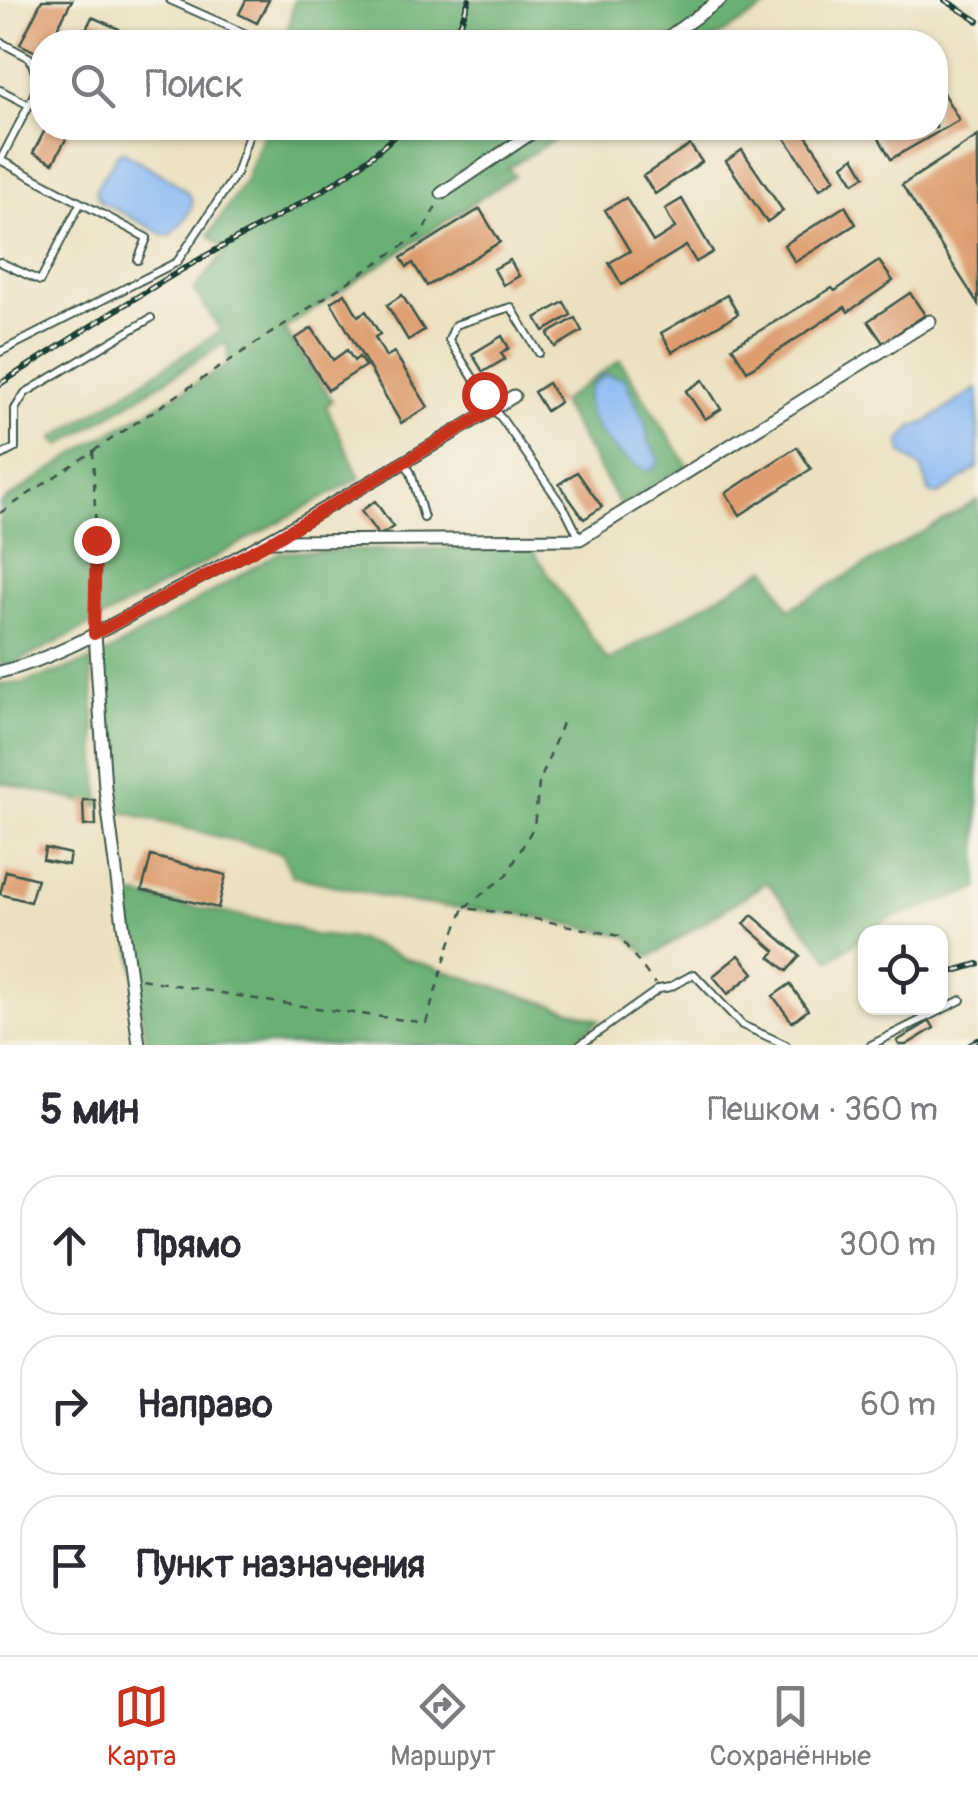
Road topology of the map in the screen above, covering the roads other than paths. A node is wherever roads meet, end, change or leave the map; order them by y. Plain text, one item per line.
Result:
1 (170, 0) edge
2 (720, 0) edge
3 (236, 30) edge
4 (678, 30) edge
5 (0, 42) edge
6 (30, 58) edge
7 (0, 90) edge
8 (29, 105) joint
9 (246, 140) edge
10 (520, 140) edge
11 (0, 160) edge
12 (442, 193) road end
13 (80, 204) junction
14 (138, 260) dead end
15 (0, 262) edge
16 (151, 318) dead end
17 (930, 321) dead end
18 (0, 352) edge
19 (538, 352) dead end
20 (514, 396) dead end
21 (493, 409) junction
22 (0, 456) edge
23 (405, 463) junction
24 (424, 518) dead end
25 (580, 539) junction
26 (270, 542) junction
27 (94, 634) junction
28 (0, 672) edge
29 (961, 1000) dead end
30 (140, 1045) edge
31 (580, 1045) edge
32 (786, 1045) edge
33 (871, 1045) edge

1 - 3 lane
2 - 4 street
5 - 6 lane
7 - 8 lane
8 - 11 lane
9 - 18 lane
10 - 12 street
11 - 13 lane
13 - 14 lane
13 - 15 lane
16 - 22 lane
17 - 25 street
19 - 21 lane
20 - 21 street
21 - 23 street
21 - 25 lane
23 - 24 lane
23 - 26 street
25 - 26 street
26 - 27 street
27 - 28 street
27 - 30 street
29 - 33 lane
31 - 32 lane

